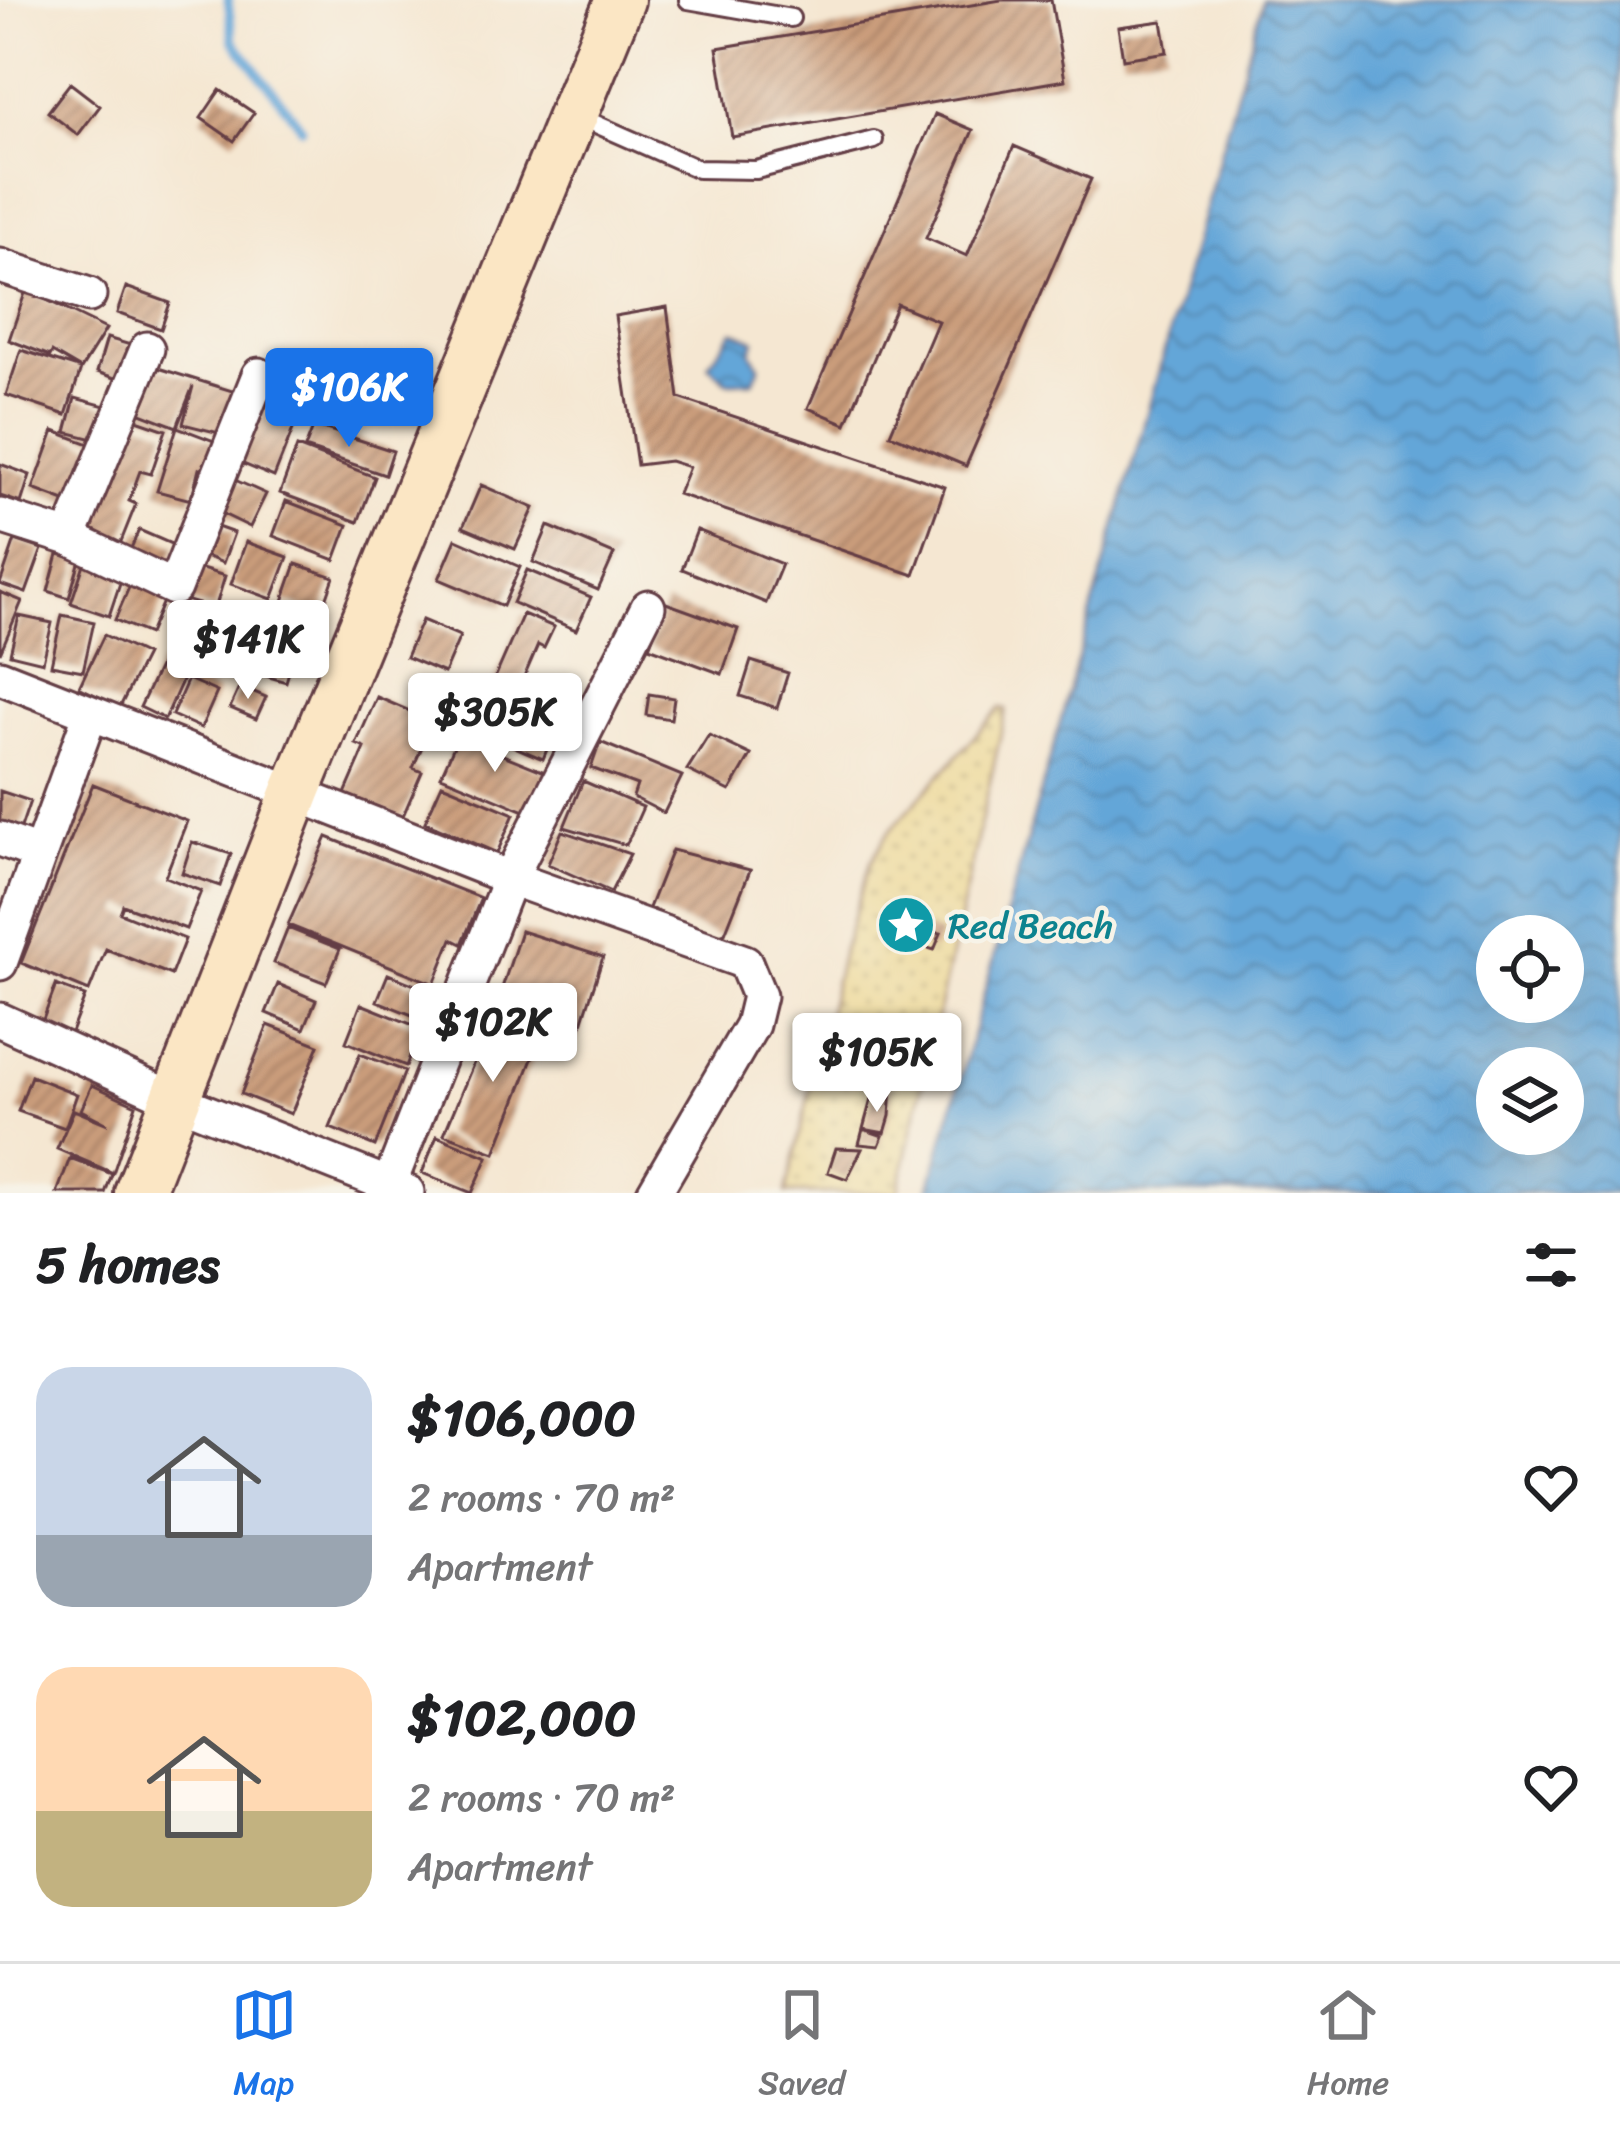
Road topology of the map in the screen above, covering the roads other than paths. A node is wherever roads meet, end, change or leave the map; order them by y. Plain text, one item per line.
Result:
1 (620, 0) edge
2 (688, 0) edge
3 (791, 18) dead end
4 (573, 114) junction
5 (874, 140) dead end
6 (2, 275) edge
7 (88, 295) dead end
8 (147, 349) dead end
9 (259, 376) dead end
10 (0, 516) edge
11 (69, 538) junction
12 (648, 607) dead end
13 (0, 677) edge
14 (90, 715) junction
15 (297, 790) junction
16 (0, 839) edge
17 (38, 853) junction
18 (510, 878) junction
19 (0, 962) edge
20 (0, 1020) edge
21 (176, 1100) junction
22 (399, 1189) edge
23 (139, 1193) edge
24 (654, 1193) edge

1 - 4 main road
2 - 3 lane
4 - 5 lane
4 - 15 main road
6 - 7 street
8 - 11 street
9 - 11 street
10 - 11 street
12 - 18 street
13 - 14 street
14 - 15 street
14 - 17 street
15 - 18 street
15 - 21 main road
16 - 17 street
17 - 19 street
18 - 22 street
18 - 24 street
20 - 21 street
21 - 22 street
21 - 23 main road

